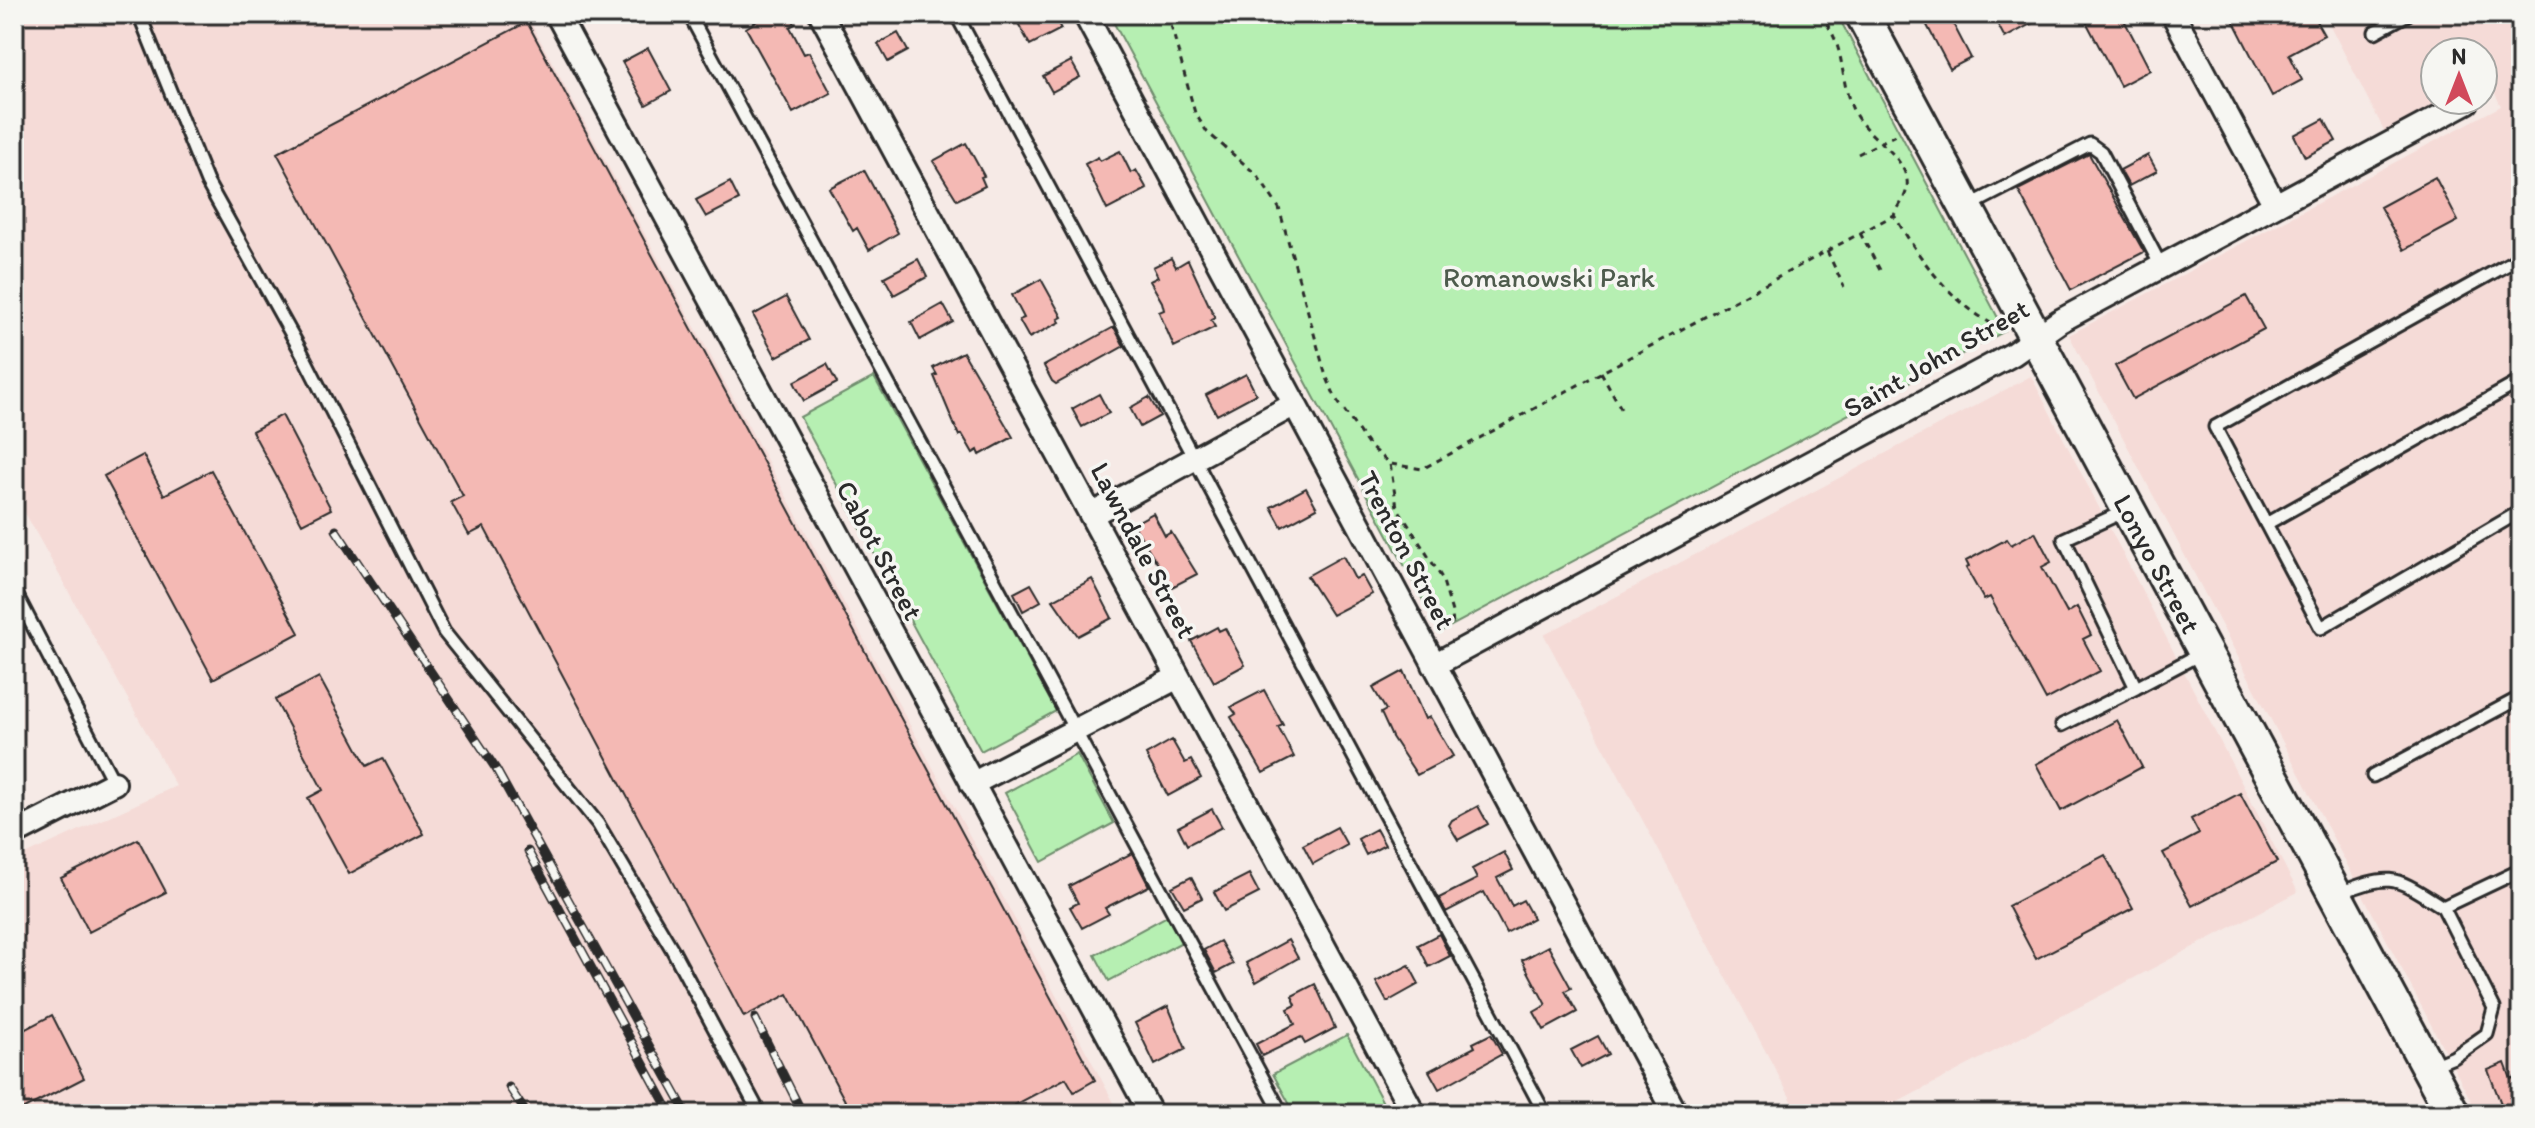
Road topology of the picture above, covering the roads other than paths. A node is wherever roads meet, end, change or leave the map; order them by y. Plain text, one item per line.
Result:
1 (139, 14) edge
2 (557, 14) edge
3 (689, 14) edge
4 (821, 14) edge
5 (956, 14) edge
6 (1085, 14) edge
7 (1862, 14) edge
8 (2173, 14) edge
9 (2408, 14) edge
10 (2375, 32) dead end
11 (2441, 116) edge
12 (2275, 205) junction
13 (1966, 207) junction
14 (2521, 257) edge
15 (2161, 266) junction
16 (2021, 334) junction
17 (2521, 381) edge
18 (1295, 404) junction
19 (1193, 459) junction
20 (2128, 510) junction
21 (2521, 511) edge
22 (1091, 515) junction
23 (2266, 524) junction
24 (14, 590) edge
25 (2204, 652) junction
26 (1434, 665) junction
27 (1178, 677) junction
28 (2136, 688) junction
29 (2521, 697) edge
30 (2062, 725) dead end
31 (1077, 730) junction
32 (2373, 776) dead end
33 (114, 783) joint
34 (972, 784) junction
35 (14, 834) edge
36 (2521, 870) edge
37 (2334, 895) junction
38 (2443, 907) junction
39 (2427, 1067) junction
40 (760, 1114) edge
41 (1151, 1114) edge
42 (1282, 1114) edge
43 (1414, 1114) edge
44 (1545, 1114) edge
45 (1676, 1114) edge
46 (2453, 1114) edge

1 - 40 lane
2 - 34 street, Cabot Street
3 - 31 lane
4 - 22 street, Lawndale Street
5 - 19 lane
6 - 18 street, Trenton Street
7 - 13 street, Lonyo Street
8 - 12 street
9 - 10 lane
11 - 12 street, Saint John Street
12 - 15 street, Saint John Street
13 - 15 lane
13 - 16 street, Lonyo Street
14 - 23 lane
15 - 16 street, Saint John Street
16 - 20 street, Lonyo Street
16 - 26 street, Saint John Street
17 - 23 lane
18 - 19 street
18 - 26 street, Trenton Street
19 - 22 street
19 - 44 lane
20 - 25 street, Lonyo Street
20 - 28 lane
21 - 23 lane
22 - 27 street, Lawndale Street
24 - 33 lane
25 - 28 lane
25 - 37 street, Lonyo Street
26 - 45 street, Trenton Street
27 - 31 street
27 - 43 street, Lawndale Street
28 - 30 lane
29 - 32 lane
31 - 34 street
31 - 42 lane
33 - 35 street
34 - 41 street, Cabot Street
36 - 38 lane
37 - 38 lane
37 - 39 street, Lonyo Street
38 - 39 lane
39 - 46 street, Lonyo Street

